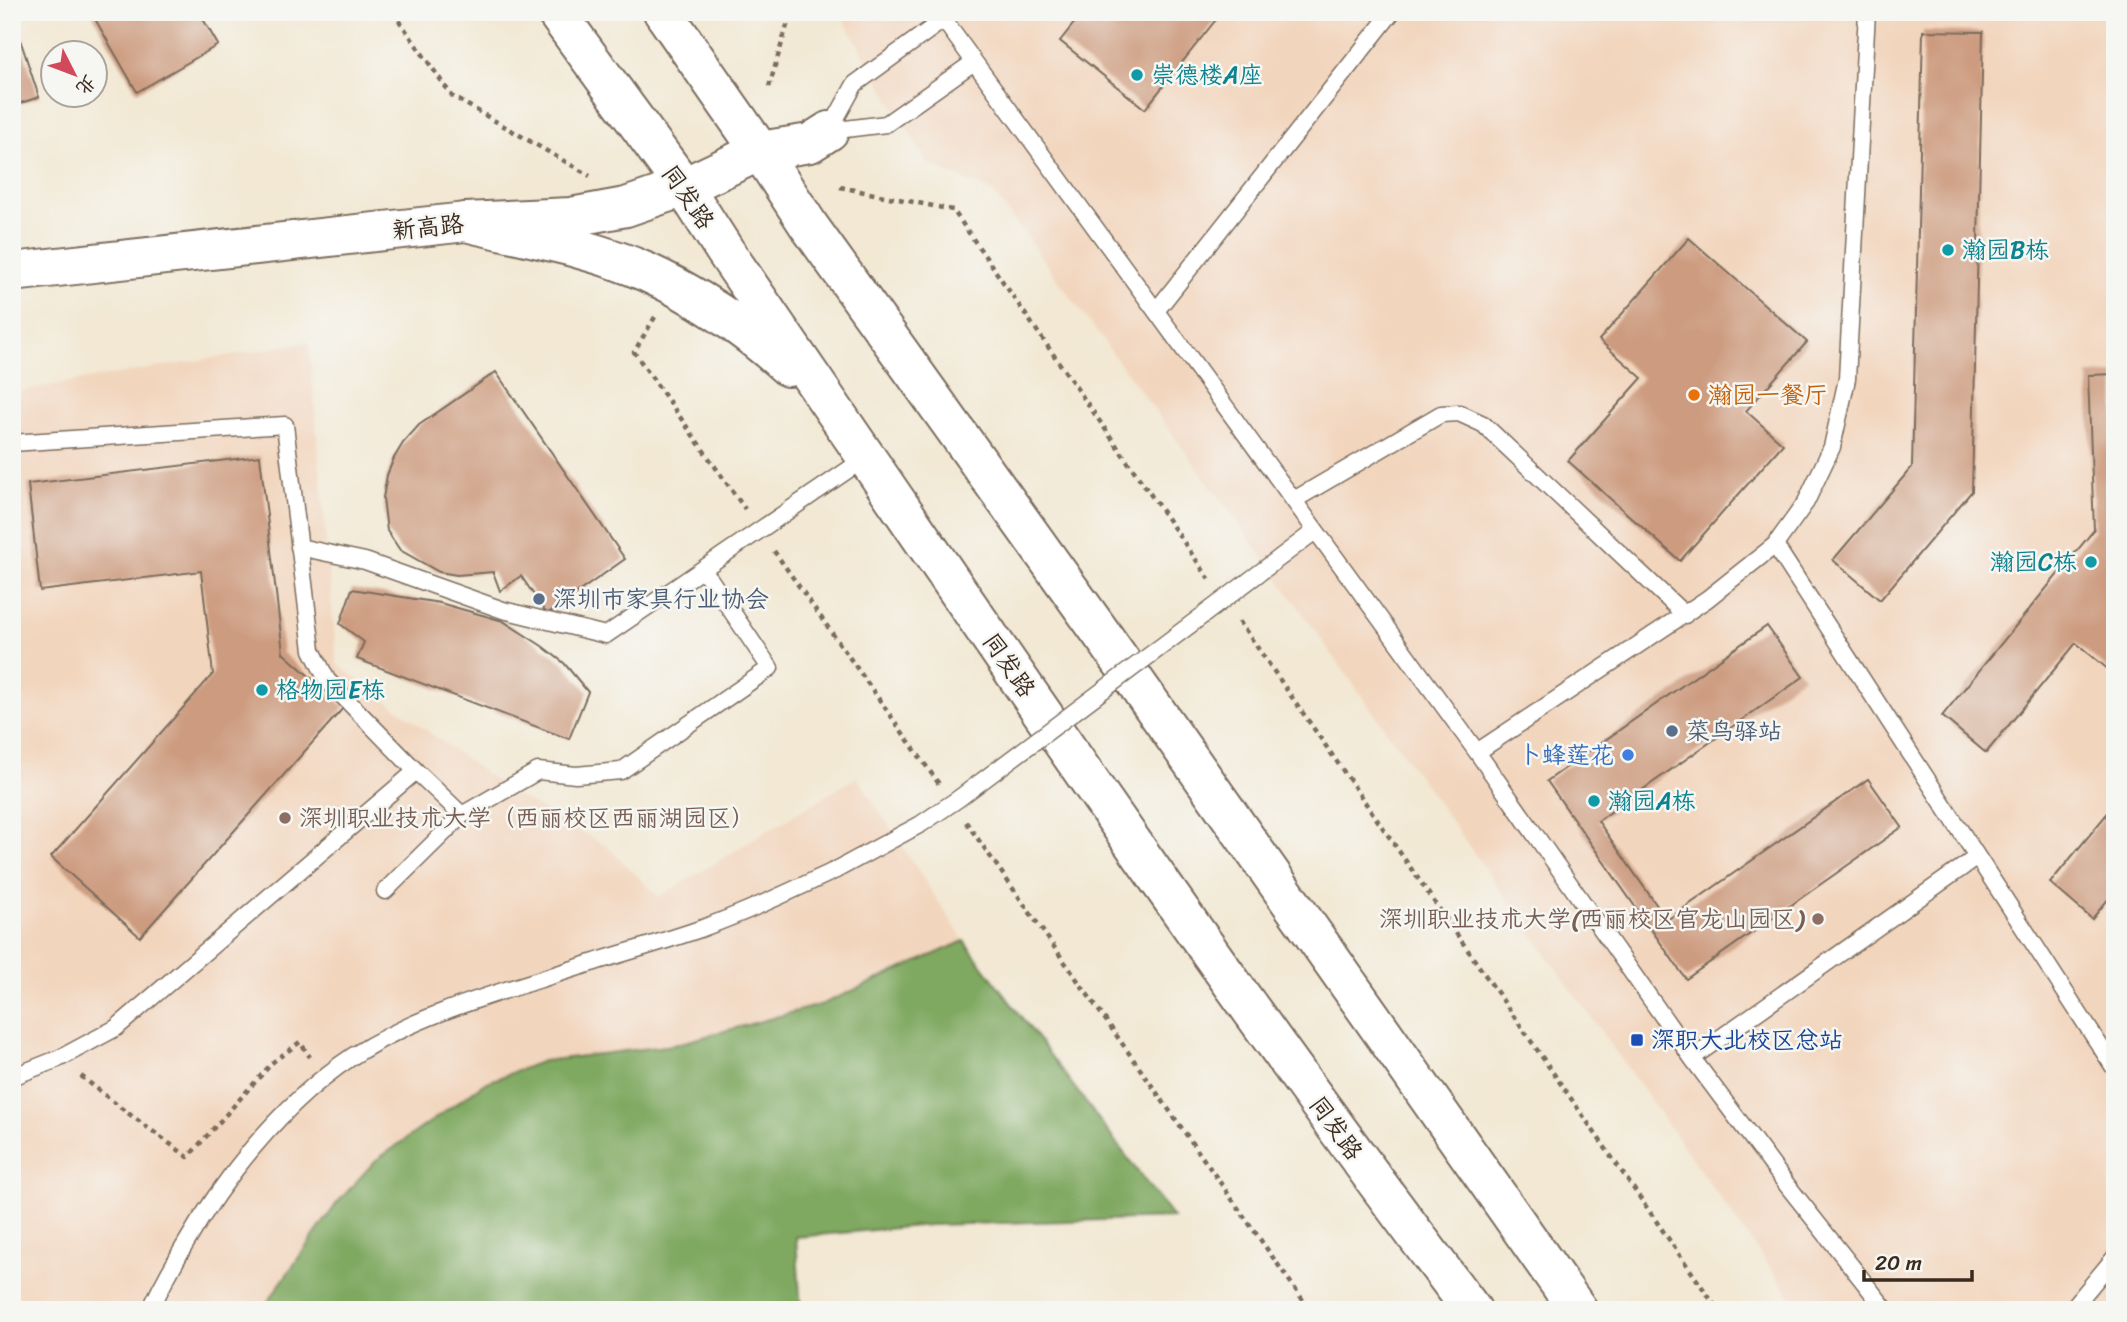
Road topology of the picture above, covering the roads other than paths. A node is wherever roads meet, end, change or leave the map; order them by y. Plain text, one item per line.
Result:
1 (556, 12) edge
2 (663, 12) edge
3 (1392, 12) edge
4 (1867, 12) edge
5 (940, 16) edge
6 (974, 62) junction
7 (829, 131) junction
8 (760, 151) junction
9 (684, 187) junction
10 (466, 222) junction
11 (12, 272) edge
12 (1156, 311) junction
13 (845, 426) junction
14 (12, 443) edge
15 (867, 457) junction
16 (1294, 500) junction
17 (1315, 531) junction
18 (1775, 545) junction
19 (299, 547) junction
20 (703, 569) junction
21 (1685, 615) junction
22 (1477, 752) junction
23 (416, 771) junction
24 (463, 815) junction
25 (1977, 857) junction
26 (386, 891) dead end
27 (1692, 1058) junction
28 (2115, 1069) edge
29 (12, 1077) edge
30 (2115, 1257) edge
31 (150, 1310) edge
32 (1472, 1310) edge
33 (1578, 1310) edge
34 (1886, 1310) edge
35 (2071, 1310) edge

1 - 9 main road, 同发路
2 - 8 main road
3 - 12 lane
4 - 18 lane
5 - 6 lane
5 - 7 lane
6 - 7 lane
6 - 12 lane
7 - 8 main road, 新高路
8 - 9 main road, 新高路
8 - 33 main road
9 - 10 main road, 新高路
9 - 13 main road, 同发路
10 - 11 main road, 新高路
10 - 13 main road
12 - 16 lane
13 - 15 main road, 同发路
14 - 19 lane
15 - 20 lane
15 - 32 main road, 同发路
16 - 17 lane
16 - 21 lane
17 - 22 lane
17 - 31 lane, bridge
18 - 21 lane
18 - 25 lane
19 - 20 lane
19 - 23 lane
20 - 24 lane
21 - 22 lane
22 - 27 lane
23 - 24 lane
23 - 29 lane
24 - 26 lane
25 - 27 lane
25 - 28 lane
27 - 34 lane
30 - 35 lane

